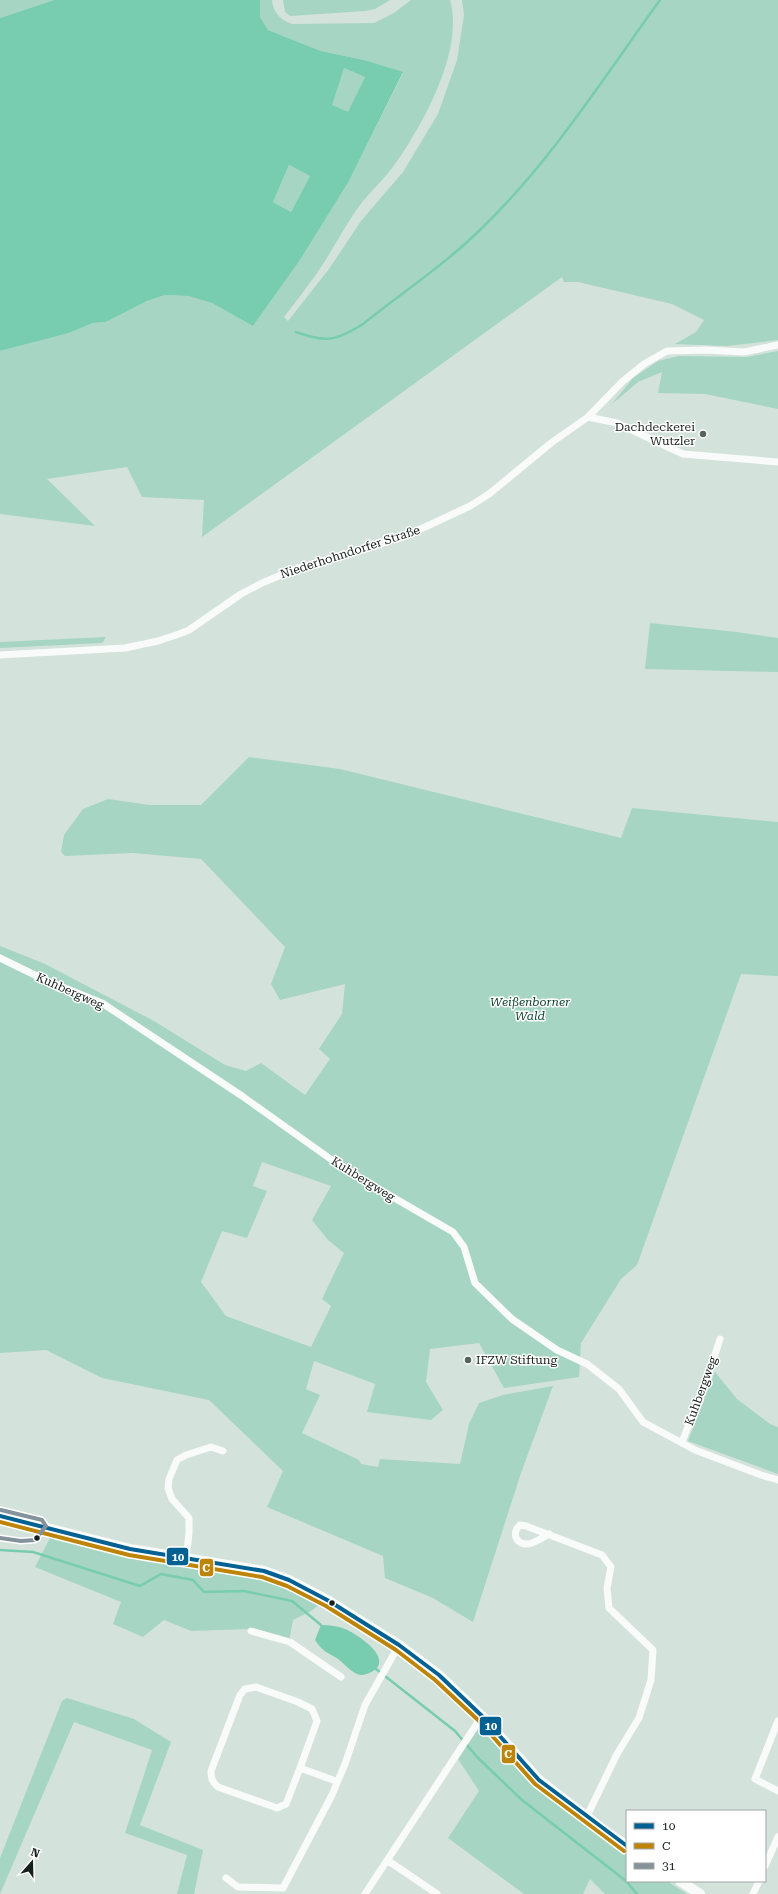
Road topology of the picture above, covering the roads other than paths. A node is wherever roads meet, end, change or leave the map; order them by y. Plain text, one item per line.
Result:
1 (778, 346) edge
2 (588, 417) junction
3 (778, 462) edge
4 (0, 656) edge
5 (0, 958) edge
6 (720, 1339) dead end
7 (682, 1442) junction
8 (223, 1451) dead end
9 (778, 1480) edge
10 (0, 1516) edge
11 (549, 1534) dead end
12 (186, 1559) junction
13 (251, 1631) dead end
14 (399, 1645) junction
15 (341, 1677) dead end
16 (482, 1716) junction
17 (778, 1721) edge
18 (300, 1768) junction
19 (336, 1781) junction
20 (778, 1791) edge
21 (587, 1816) junction
22 (778, 1836) edge
23 (626, 1845) edge
24 (386, 1860) junction
25 (766, 1864) edge
26 (226, 1878) dead end
27 (682, 1882) edge
28 (759, 1882) edge
29 (365, 1894) edge
30 (437, 1894) edge
31 (700, 1894) edge
32 (753, 1894) edge

1 - 2 street, Niederhohndorfer Straße
2 - 3 street
2 - 4 street, Niederhohndorfer Straße
5 - 7 street, Kuhbergweg
6 - 7 street, Kuhbergweg
7 - 9 street, Kuhbergweg
8 - 12 street
10 - 12 main road
11 - 21 street
12 - 14 main road
13 - 15 street
14 - 16 main road
14 - 19 street
16 - 21 main road
16 - 24 street
17 - 20 street
18 - 18 street
18 - 19 street
19 - 26 street
21 - 23 main road
22 - 25 street
24 - 29 street
24 - 30 street
27 - 31 main road
28 - 32 street

